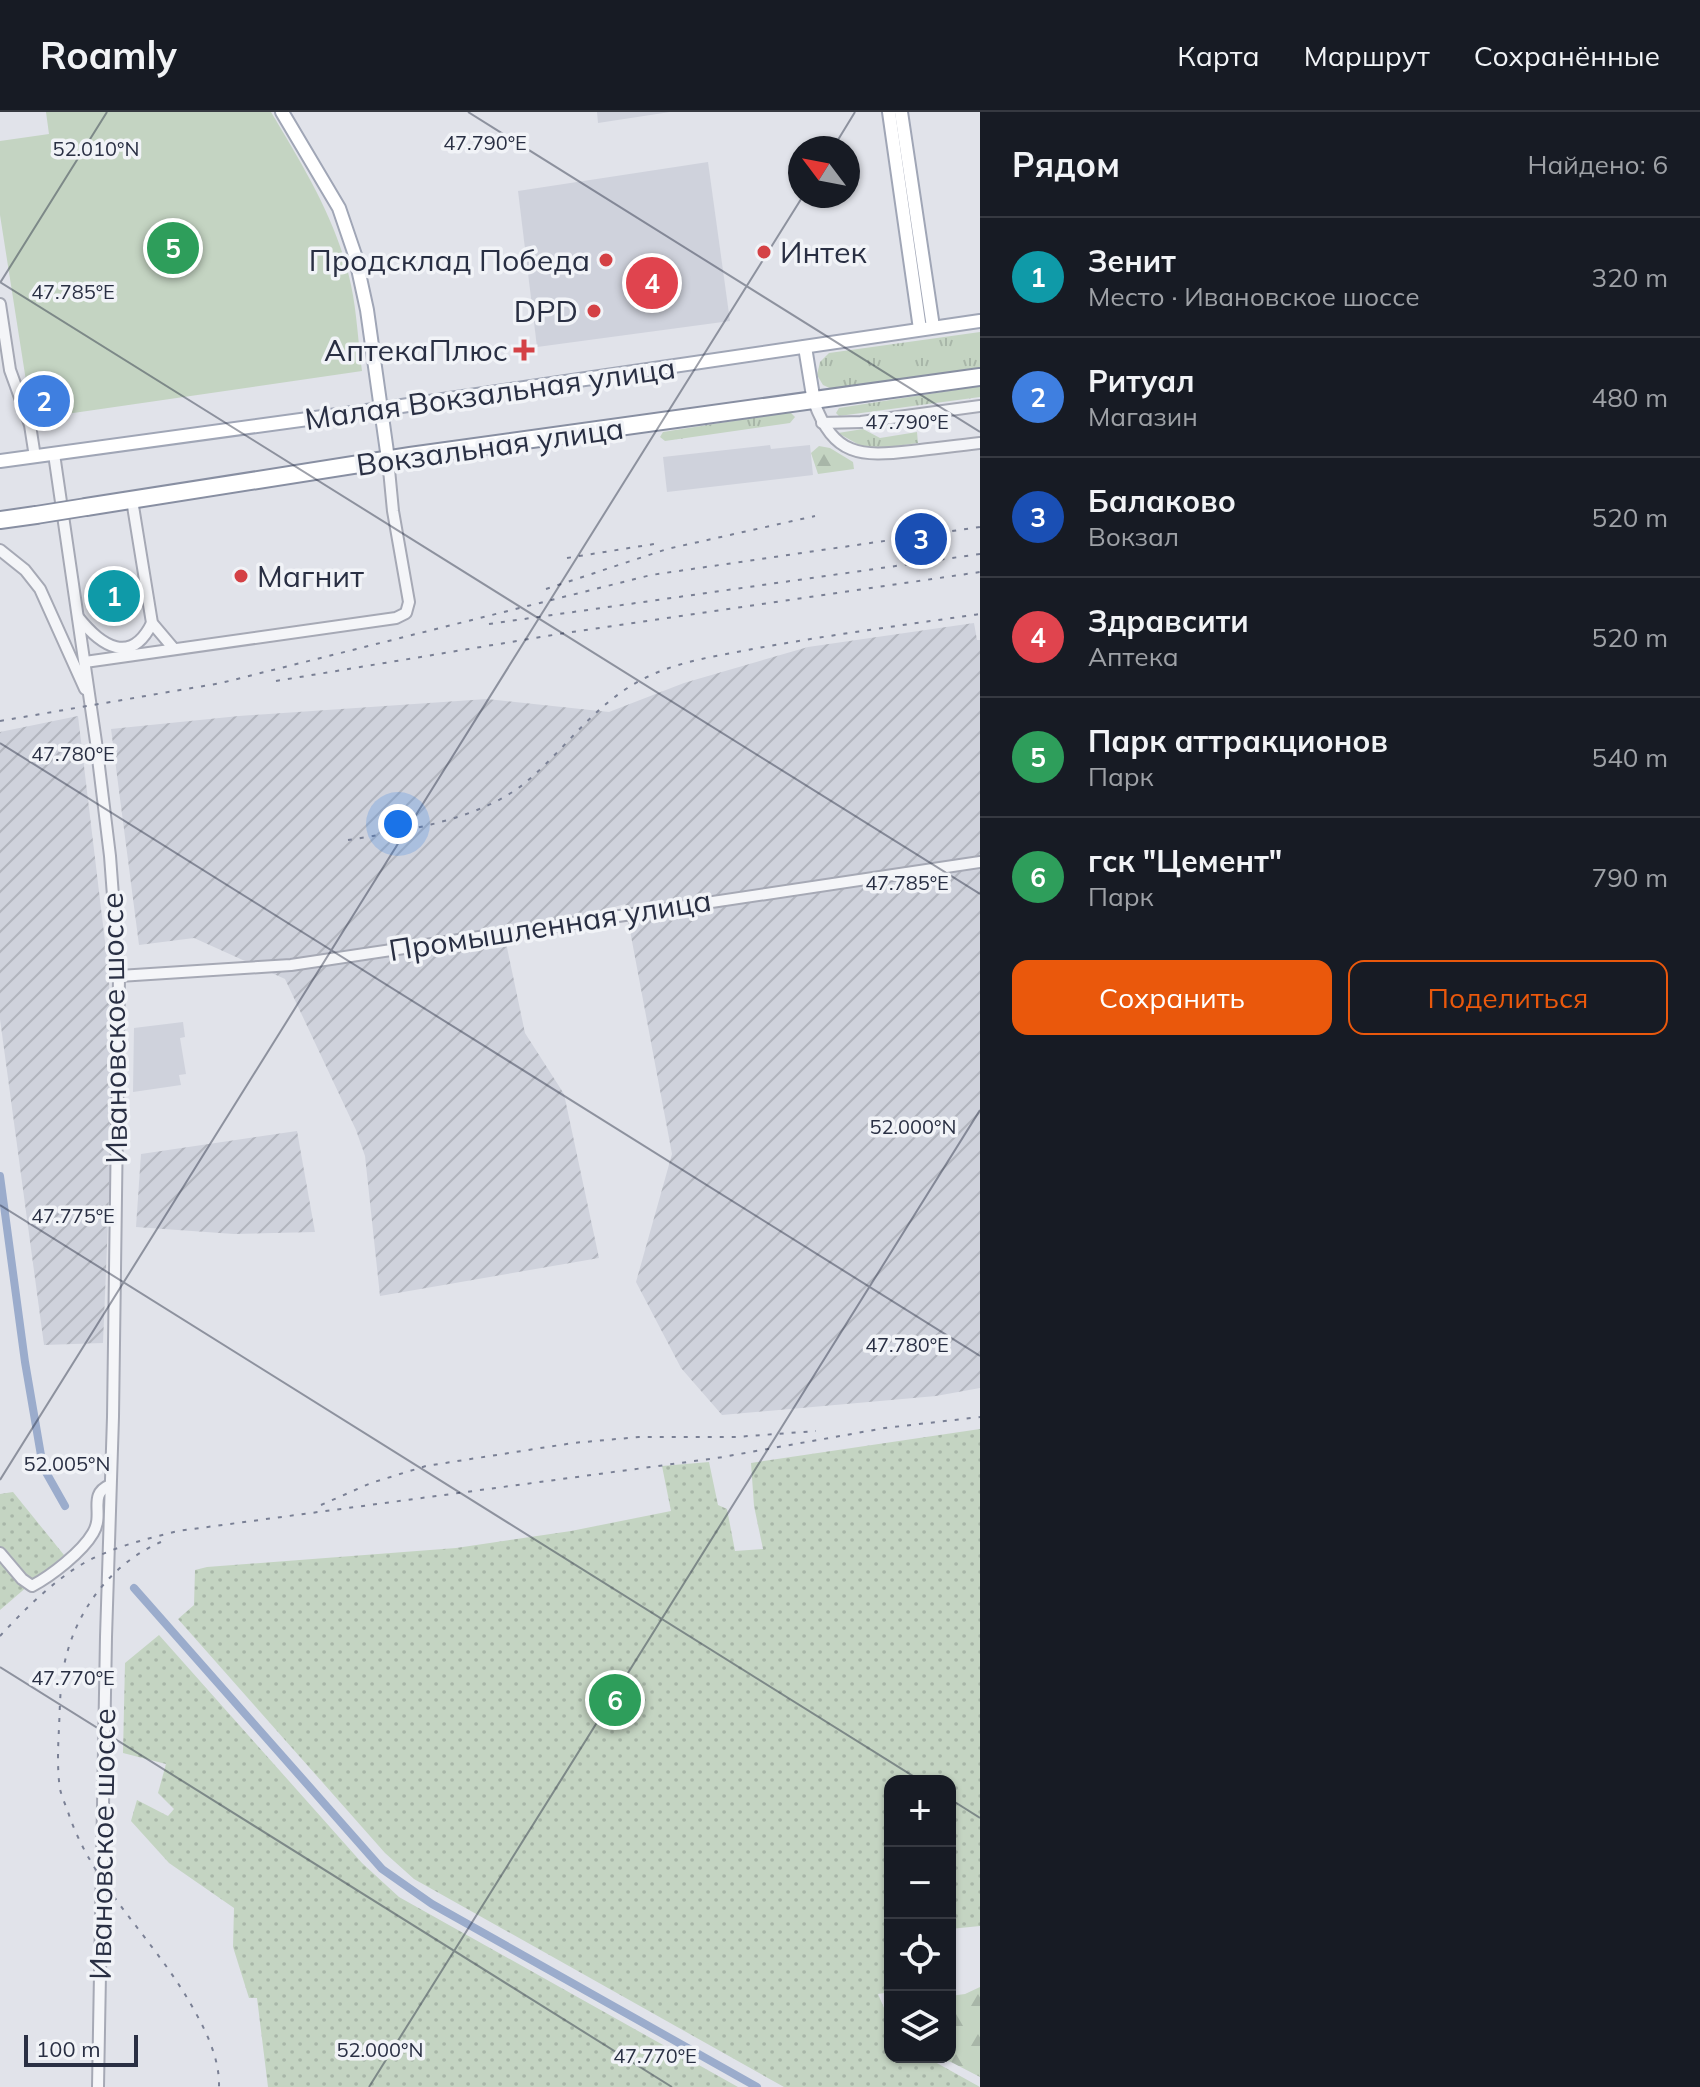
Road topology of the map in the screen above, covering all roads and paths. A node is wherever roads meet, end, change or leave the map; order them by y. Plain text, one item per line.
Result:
1 (282, 112) edge
2 (889, 112) edge
3 (901, 112) edge
4 (0, 304) edge
5 (980, 321) edge
6 (926, 328) junction
7 (805, 347) junction
8 (980, 377) edge
9 (814, 402) junction
10 (980, 406) edge
11 (381, 409) junction
12 (822, 423) junction
13 (980, 443) edge
14 (54, 454) junction
15 (35, 457) junction
16 (388, 459) junction
17 (0, 461) edge
18 (132, 500) junction
19 (0, 520) edge
20 (0, 550) edge
21 (78, 616) junction
22 (152, 623) junction
23 (174, 649) junction
24 (85, 662) junction
25 (89, 699) junction
26 (980, 862) edge
27 (119, 976) junction
28 (110, 1485) junction
29 (0, 1553) edge
30 (98, 2087) edge

1 - 11 main road
2 - 6 main road
3 - 6 main road
4 - 15 street
5 - 6 main road, Малая Вокзальная улица
6 - 7 main road, Малая Вокзальная улица
7 - 9 main road
7 - 11 main road, Малая Вокзальная улица
8 - 9 highway, Вокзальная улица
9 - 12 street
9 - 16 highway, Вокзальная улица
10 - 12 street
11 - 14 main road, Малая Вокзальная улица
11 - 16 main road
12 - 13 street
14 - 15 main road, Малая Вокзальная улица
14 - 21 street, Ивановское шоссе
15 - 17 main road, Малая Вокзальная улица
16 - 18 highway, Вокзальная улица
16 - 23 street
18 - 19 highway, Вокзальная улица, bridge
18 - 22 street
20 - 25 street
21 - 22 street
21 - 24 street, Ивановское шоссе
22 - 23 street
23 - 24 street
24 - 25 street, Ивановское шоссе
25 - 27 street, Ивановское шоссе
26 - 27 street, Промышленная улица
27 - 28 street, Ивановское шоссе
28 - 29 street
28 - 30 street, Ивановское шоссе

